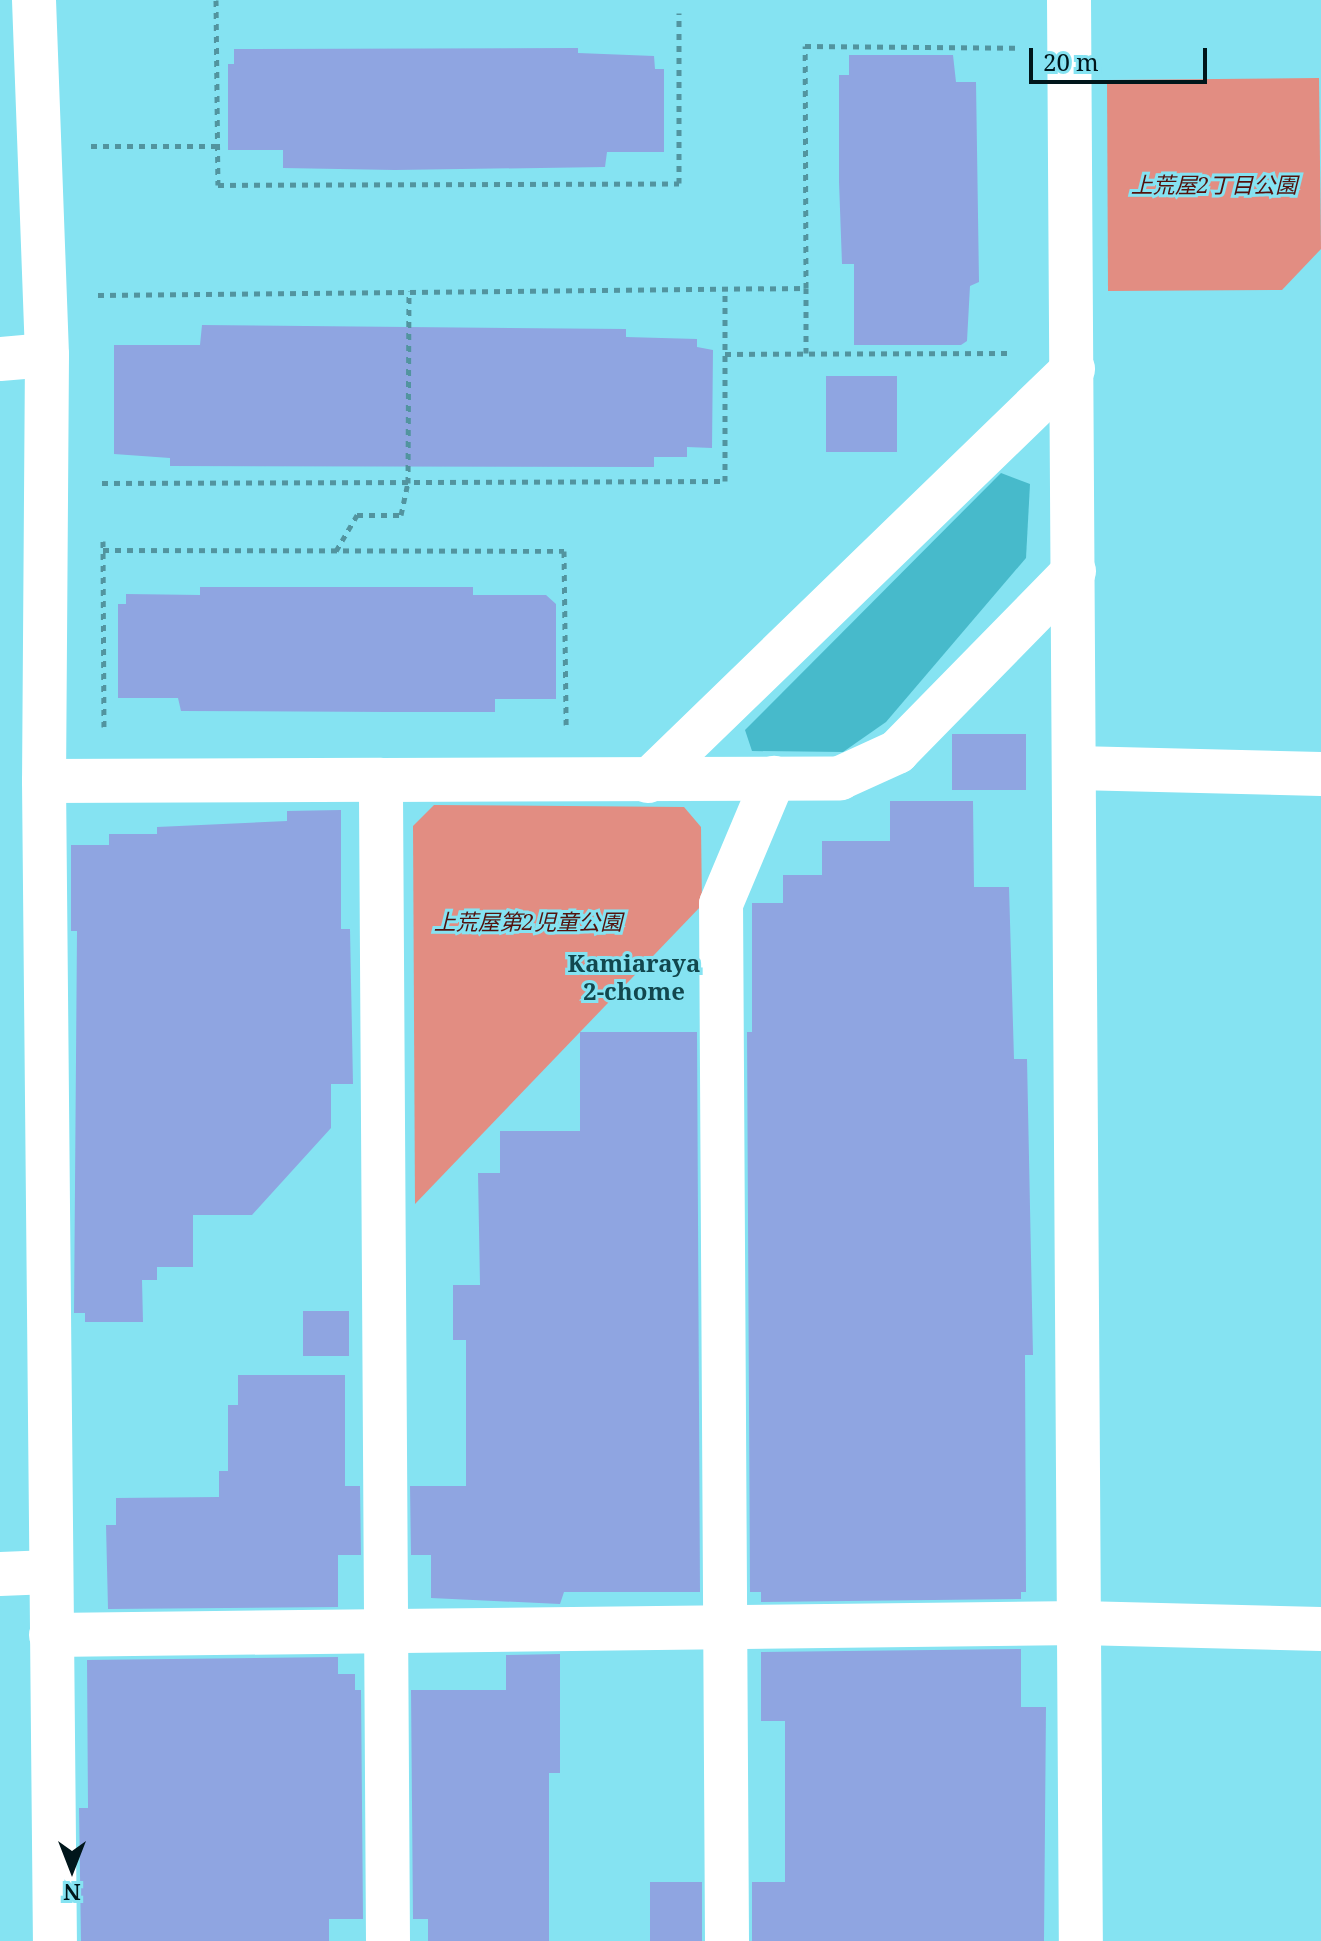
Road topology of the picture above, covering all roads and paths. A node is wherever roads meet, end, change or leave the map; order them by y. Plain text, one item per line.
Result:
1 (34, 0) edge
2 (216, 0) edge
3 (1069, 0) edge
4 (679, 13) dead end
5 (1020, 48) dead end
6 (86, 146) dead end
7 (218, 146) junction
8 (806, 288) junction
9 (725, 290) junction
10 (409, 291) junction
11 (98, 309) dead end
12 (806, 353) junction
13 (1024, 353) dead end
14 (725, 354) junction
15 (47, 355) junction
16 (0, 359) edge
17 (1073, 369) junction
18 (101, 467) dead end
19 (102, 483) junction
20 (408, 483) junction
21 (102, 496) dead end
22 (103, 536) dead end
23 (103, 550) junction
24 (336, 551) junction
25 (1074, 571) junction
26 (566, 729) dead end
27 (104, 732) dead end
28 (1076, 768) junction
29 (1321, 774) edge
30 (774, 778) junction
31 (381, 780) junction
32 (44, 781) junction
33 (648, 781) junction
34 (50, 1572) junction
35 (0, 1574) edge
36 (1080, 1623) junction
37 (726, 1625) junction
38 (1321, 1629) edge
39 (387, 1630) junction
40 (51, 1635) junction
41 (55, 1941) edge
42 (388, 1941) edge
43 (727, 1941) edge
44 (1081, 1941) edge

1 - 15 street
2 - 7 path
3 - 17 street
4 - 7 path
5 - 8 path
6 - 7 path
8 - 9 path
8 - 12 path
9 - 10 path
9 - 14 path
10 - 11 path
10 - 20 path
12 - 13 path
12 - 14 path
14 - 20 path
15 - 16 street
15 - 32 street
17 - 25 street
17 - 33 street
18 - 19 path
19 - 20 path
19 - 21 path
20 - 24 path
22 - 23 path
23 - 24 path
23 - 27 path
24 - 26 path
25 - 28 street
25 - 30 street
28 - 29 street
28 - 36 street
30 - 33 street
30 - 37 street
31 - 32 street
31 - 33 street
31 - 39 street
32 - 34 street
34 - 35 street
34 - 40 street
36 - 37 street
36 - 38 street
36 - 44 street
37 - 39 street
37 - 43 street
39 - 40 street
39 - 42 street
40 - 41 street

